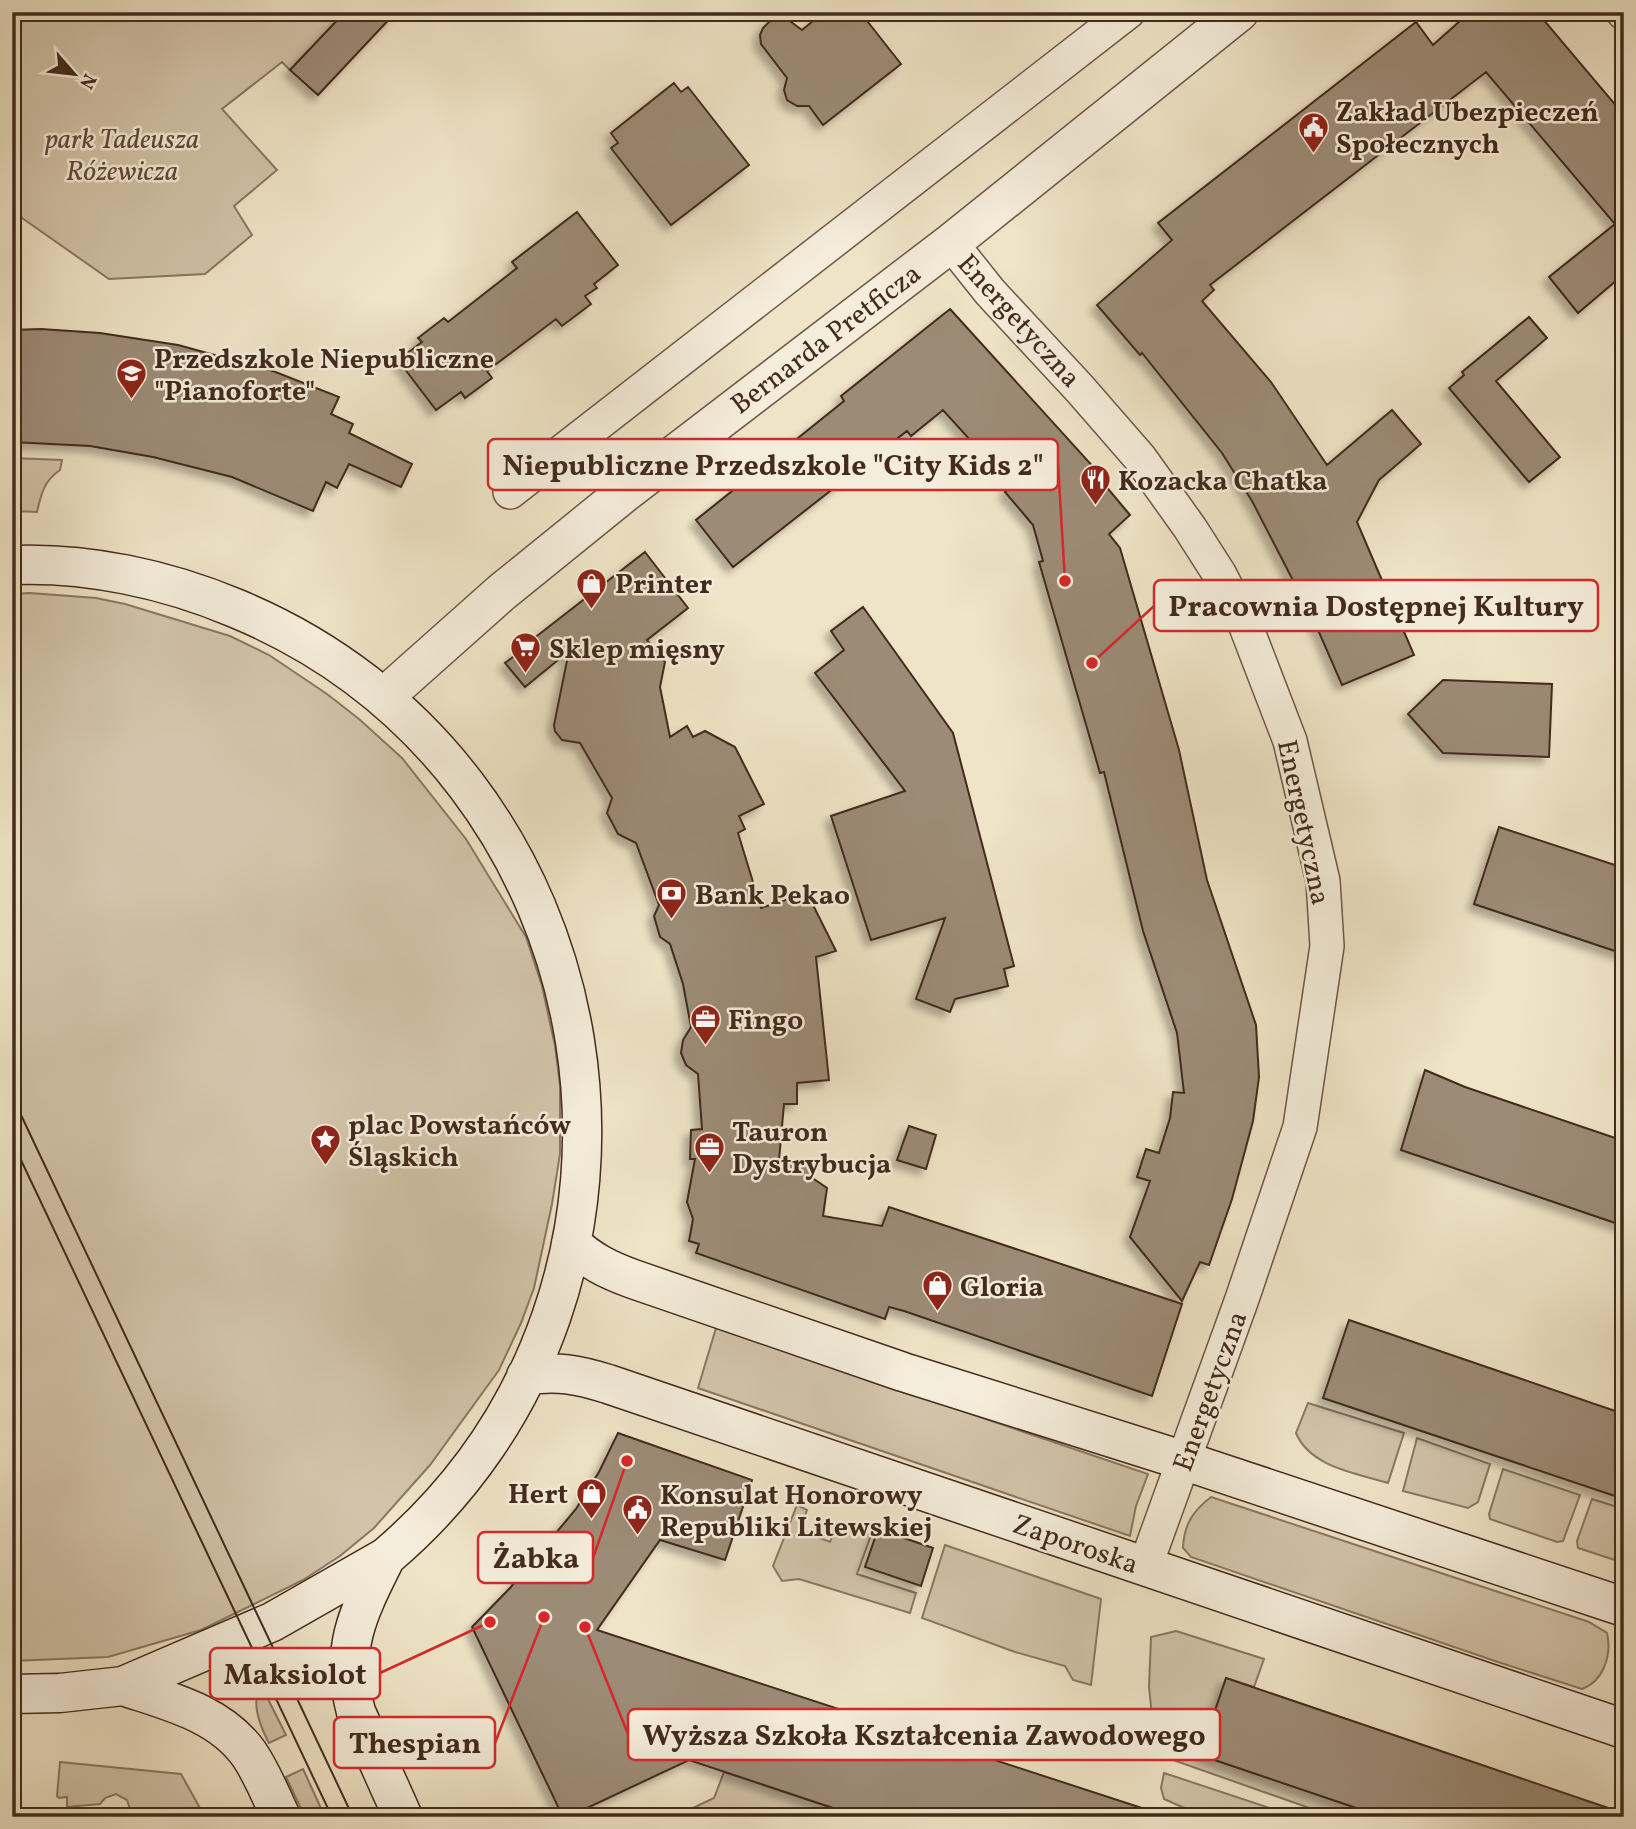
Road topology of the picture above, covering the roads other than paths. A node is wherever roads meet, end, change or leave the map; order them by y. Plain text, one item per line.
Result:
1 (1128, 12) edge
2 (1239, 12) edge
3 (951, 243) junction
4 (510, 492) dead end
5 (12, 565) edge
6 (384, 698) junction
7 (571, 1243) junction
8 (526, 1376) junction
9 (1185, 1461) junction
10 (386, 1557) junction
11 (1145, 1567) junction
12 (1624, 1607) edge
13 (123, 1686) junction
14 (12, 1694) edge
15 (1623, 1725) edge
16 (281, 1817) edge
17 (404, 1817) edge

1 - 4 street
2 - 3 main road, Bernarda Pretficza
3 - 6 main road, Bernarda Pretficza
3 - 9 street, Energetyczna
5 - 6 main road
6 - 7 main road
7 - 8 main road
7 - 9 main road
8 - 10 main road
8 - 11 main road, Zaporoska
9 - 11 street, Energetyczna
9 - 12 main road
10 - 13 main road
10 - 17 main road
11 - 15 main road, Zaporoska
13 - 14 main road
13 - 16 main road

